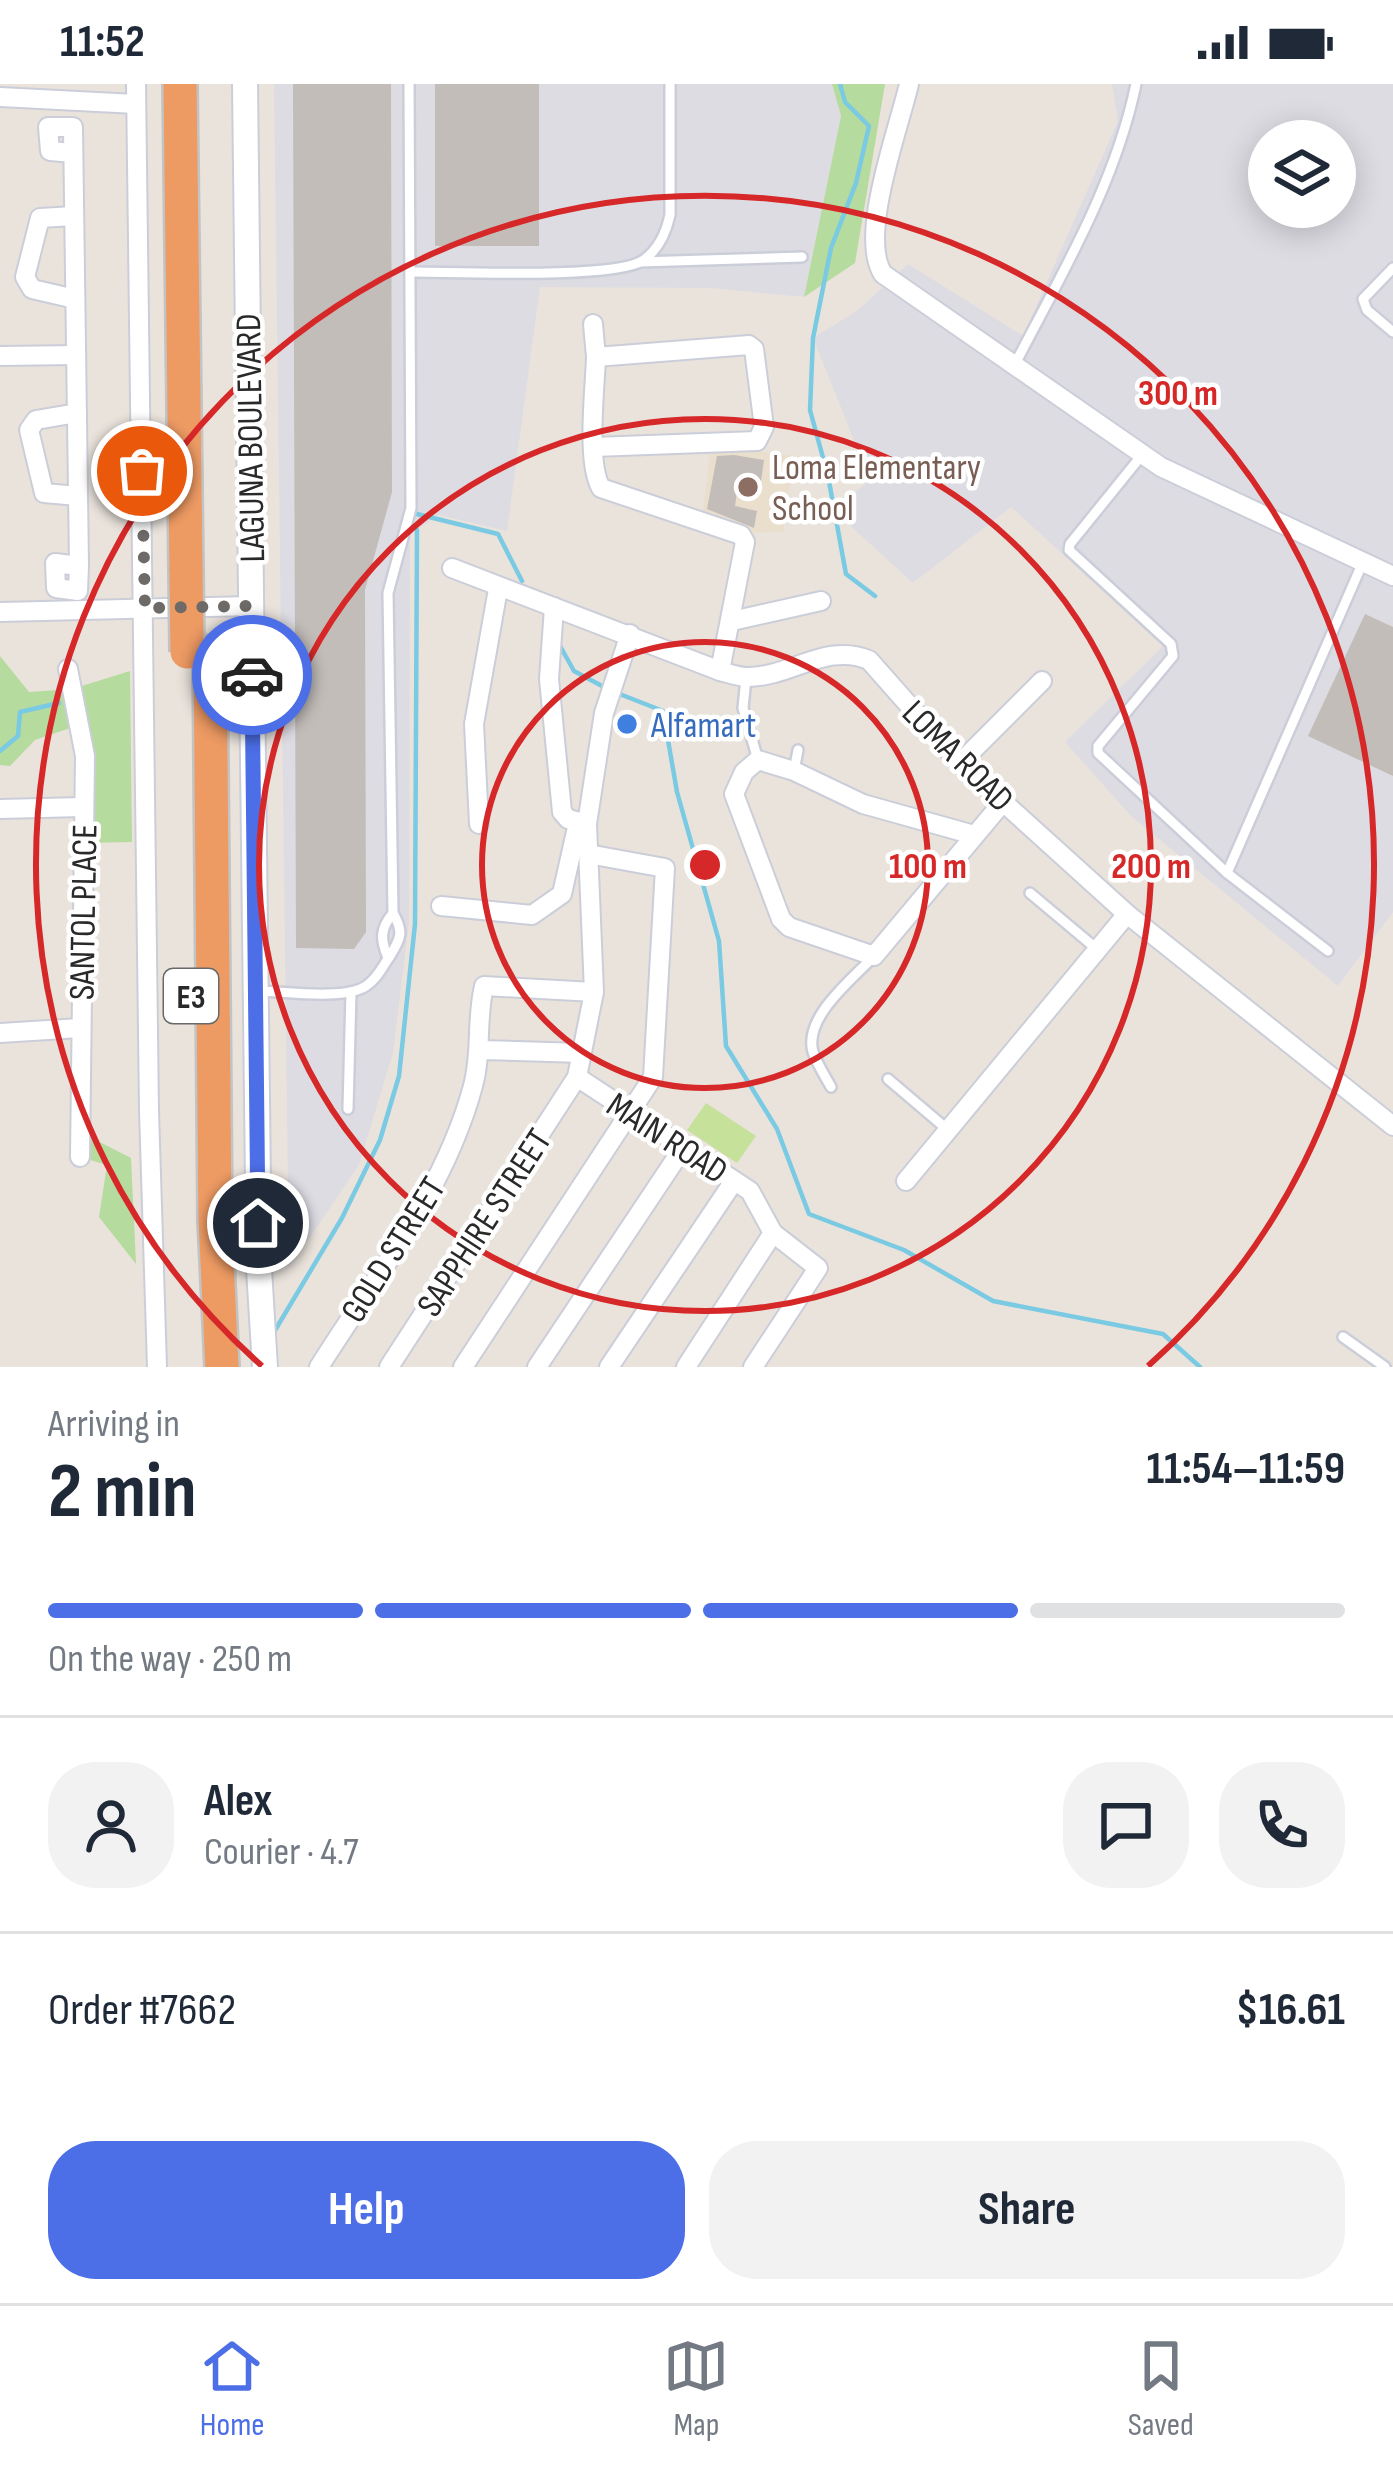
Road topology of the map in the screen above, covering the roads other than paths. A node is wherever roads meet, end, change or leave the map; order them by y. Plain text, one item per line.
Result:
1 (180, 84) edge
2 (200, 84) edge
3 (245, 84) edge
4 (409, 84) edge
5 (670, 84) edge
6 (909, 84) edge
7 (1136, 84) edge
8 (136, 94) edge
9 (0, 97) edge
10 (73, 153) dead end
11 (74, 216) junction
12 (802, 256) dead end
13 (640, 262) junction
14 (1393, 268) edge
15 (412, 272) junction
16 (75, 299) junction
17 (593, 324) dead end
18 (1393, 332) edge
19 (0, 356) edge
20 (76, 356) junction
21 (596, 357) junction
22 (1014, 366) junction
23 (76, 413) junction
24 (594, 447) junction
25 (1142, 454) junction
26 (78, 496) junction
27 (1363, 562) junction
28 (79, 566) dead end
29 (452, 568) dead end
30 (198, 570) junction
31 (1393, 576) edge
32 (498, 589) junction
33 (820, 602) dead end
34 (251, 606) junction
35 (145, 608) junction
36 (554, 608) junction
37 (0, 612) edge
38 (732, 621) junction
39 (630, 634) junction
40 (198, 652) junction
41 (68, 669) dead end
42 (720, 671) junction
43 (746, 677) junction
44 (1042, 681) dead end
45 (798, 750) dead end
46 (758, 760) junction
47 (960, 764) junction
48 (794, 771) junction
49 (1003, 802) junction
50 (82, 807) junction
51 (0, 809) edge
52 (479, 824) dead end
53 (974, 835) junction
54 (586, 836) junction
55 (1227, 874) junction
56 (1030, 893) dead end
57 (441, 907) dead end
58 (1127, 914) junction
59 (1098, 950) junction
60 (1328, 951) dead end
61 (874, 956) junction
62 (256, 991) junction
63 (350, 992) junction
64 (594, 992) junction
65 (80, 1028) junction
66 (0, 1033) edge
67 (481, 1050) junction
68 (582, 1053) junction
69 (578, 1077) junction
70 (888, 1079) dead end
71 (830, 1088) dead end
72 (348, 1109) dead end
73 (629, 1114) junction
74 (1393, 1126) edge
75 (949, 1130) junction
76 (683, 1148) junction
77 (80, 1157) dead end
78 (734, 1180) junction
79 (906, 1181) dead end
80 (773, 1233) junction
81 (1343, 1337) dead end
82 (157, 1367) edge
83 (200, 1367) edge
84 (222, 1367) edge
85 (265, 1367) edge
86 (319, 1367) edge
87 (388, 1367) edge
88 (463, 1367) edge
89 (537, 1367) edge
90 (609, 1367) edge
91 (686, 1367) edge
92 (753, 1367) edge
93 (1385, 1367) edge

1 - 30 highway, E3
2 - 30 highway, E3
3 - 34 main road, LAGUNA BOULEVARD
4 - 15 lane
5 - 13 lane
6 - 22 street
7 - 22 lane
8 - 9 street
8 - 35 street
10 - 11 street
11 - 16 street
11 - 16 street
12 - 13 lane
13 - 15 lane
14 - 18 lane
15 - 63 lane
16 - 20 street
17 - 21 street
19 - 20 street
20 - 23 street
21 - 24 street
21 - 24 street
22 - 25 street
23 - 26 street
23 - 26 street
24 - 38 street
25 - 27 street
25 - 55 lane
26 - 28 street
27 - 31 street
27 - 55 lane
29 - 32 street, LOMA ROAD
30 - 40 highway, E3, bridge
32 - 36 street, LOMA ROAD
32 - 52 street
33 - 38 street
34 - 35 street
34 - 62 main road, LAGUNA BOULEVARD
35 - 37 street
35 - 82 street
36 - 39 street, LOMA ROAD
36 - 54 street
38 - 42 street
39 - 42 street, LOMA ROAD
39 - 54 street
40 - 83 highway, E3
40 - 84 highway, E3
41 - 50 street, SANTOL PLACE
42 - 43 street, LOMA ROAD
43 - 46 lane
43 - 47 street, LOMA ROAD
44 - 47 street
45 - 48 lane
46 - 48 street
46 - 61 street
47 - 49 street, LOMA ROAD
48 - 53 street
49 - 53 street
49 - 58 street, LOMA ROAD
50 - 51 street
50 - 65 street, SANTOL PLACE
53 - 61 street
54 - 57 street
54 - 64 street, MAIN ROAD
54 - 73 street
55 - 60 lane
56 - 59 lane
58 - 59 street
58 - 74 street, LOMA ROAD
59 - 75 street
61 - 71 lane
62 - 63 lane
62 - 85 main road, LAGUNA BOULEVARD
63 - 72 lane
64 - 67 street, GOLD STREET
64 - 68 street, MAIN ROAD
65 - 66 street
65 - 77 street, SANTOL PLACE
67 - 68 street
67 - 86 street, GOLD STREET
68 - 69 street, MAIN ROAD
69 - 73 street, MAIN ROAD
69 - 87 street, SAPPHIRE STREET
70 - 75 lane
73 - 76 street, MAIN ROAD
73 - 88 street
75 - 79 street
76 - 78 street, MAIN ROAD
76 - 89 street
78 - 80 street, MAIN ROAD
78 - 90 street
80 - 91 street
80 - 92 street, MAIN ROAD
81 - 93 lane

